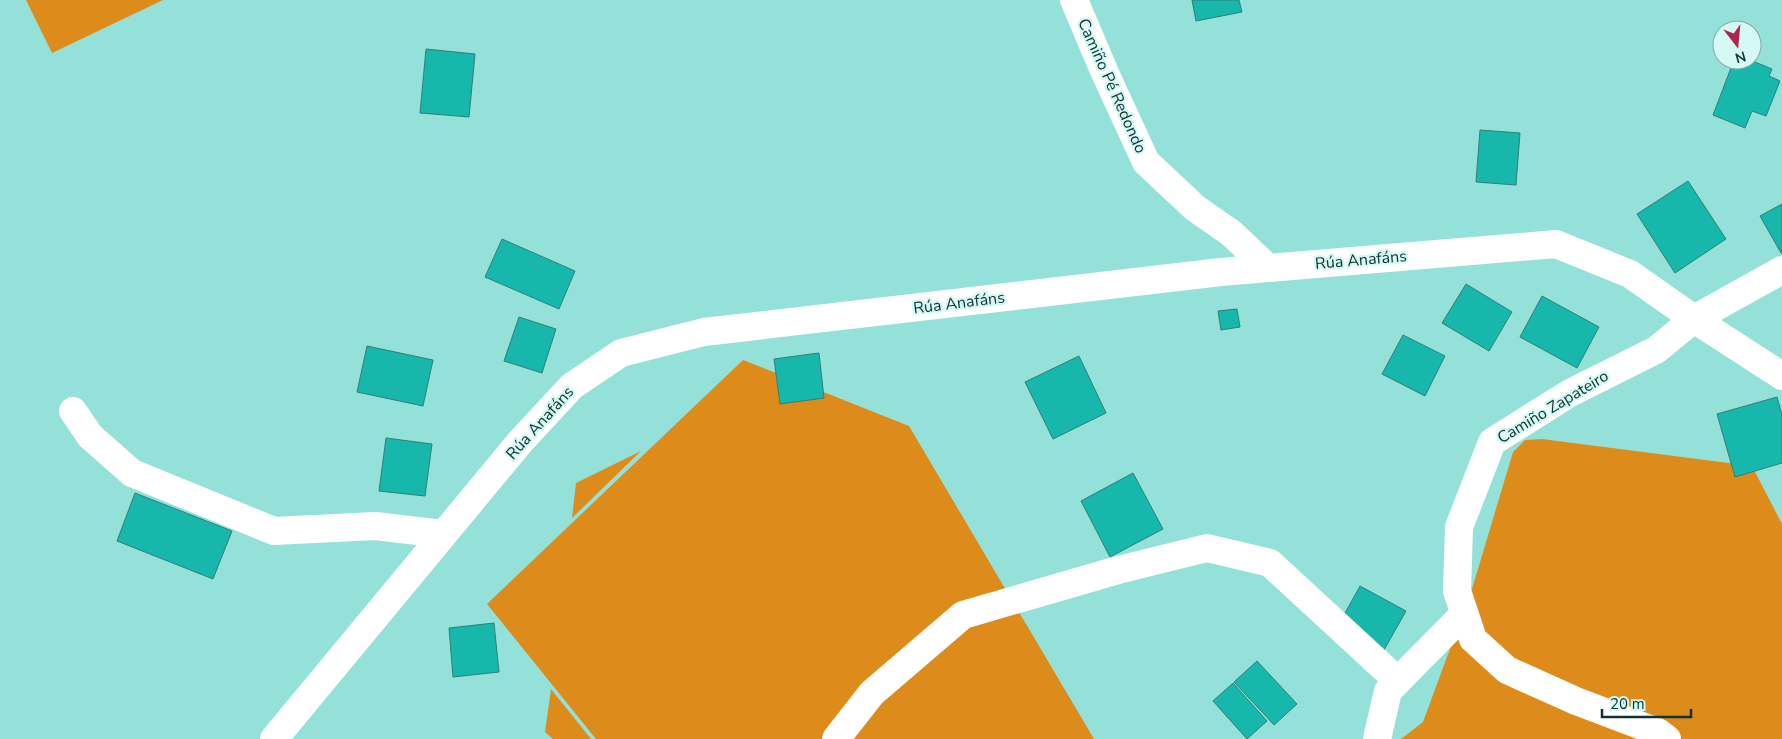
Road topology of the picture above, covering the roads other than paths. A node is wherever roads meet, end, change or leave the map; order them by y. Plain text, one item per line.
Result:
1 (1074, 0) edge
2 (1268, 268) junction
3 (1782, 270) edge
4 (1694, 319) junction
5 (1782, 376) edge
6 (73, 410) dead end
7 (443, 534) junction
8 (1464, 614) junction
9 (1398, 681) junction
10 (274, 739) edge
11 (836, 739) edge
12 (1377, 739) edge
13 (1667, 739) edge

1 - 2 street, Camiño Pé Redondo
2 - 4 street, Rúa Anafáns
2 - 7 street, Rúa Anafáns
3 - 4 street, Camiño Zapateiro
4 - 5 street, Rúa Anafáns
4 - 8 street, Camiño Zapateiro
6 - 7 street
7 - 10 street, Rúa Anafáns
8 - 9 street
8 - 13 street, Camiño Zapateiro
9 - 11 street
9 - 12 street

